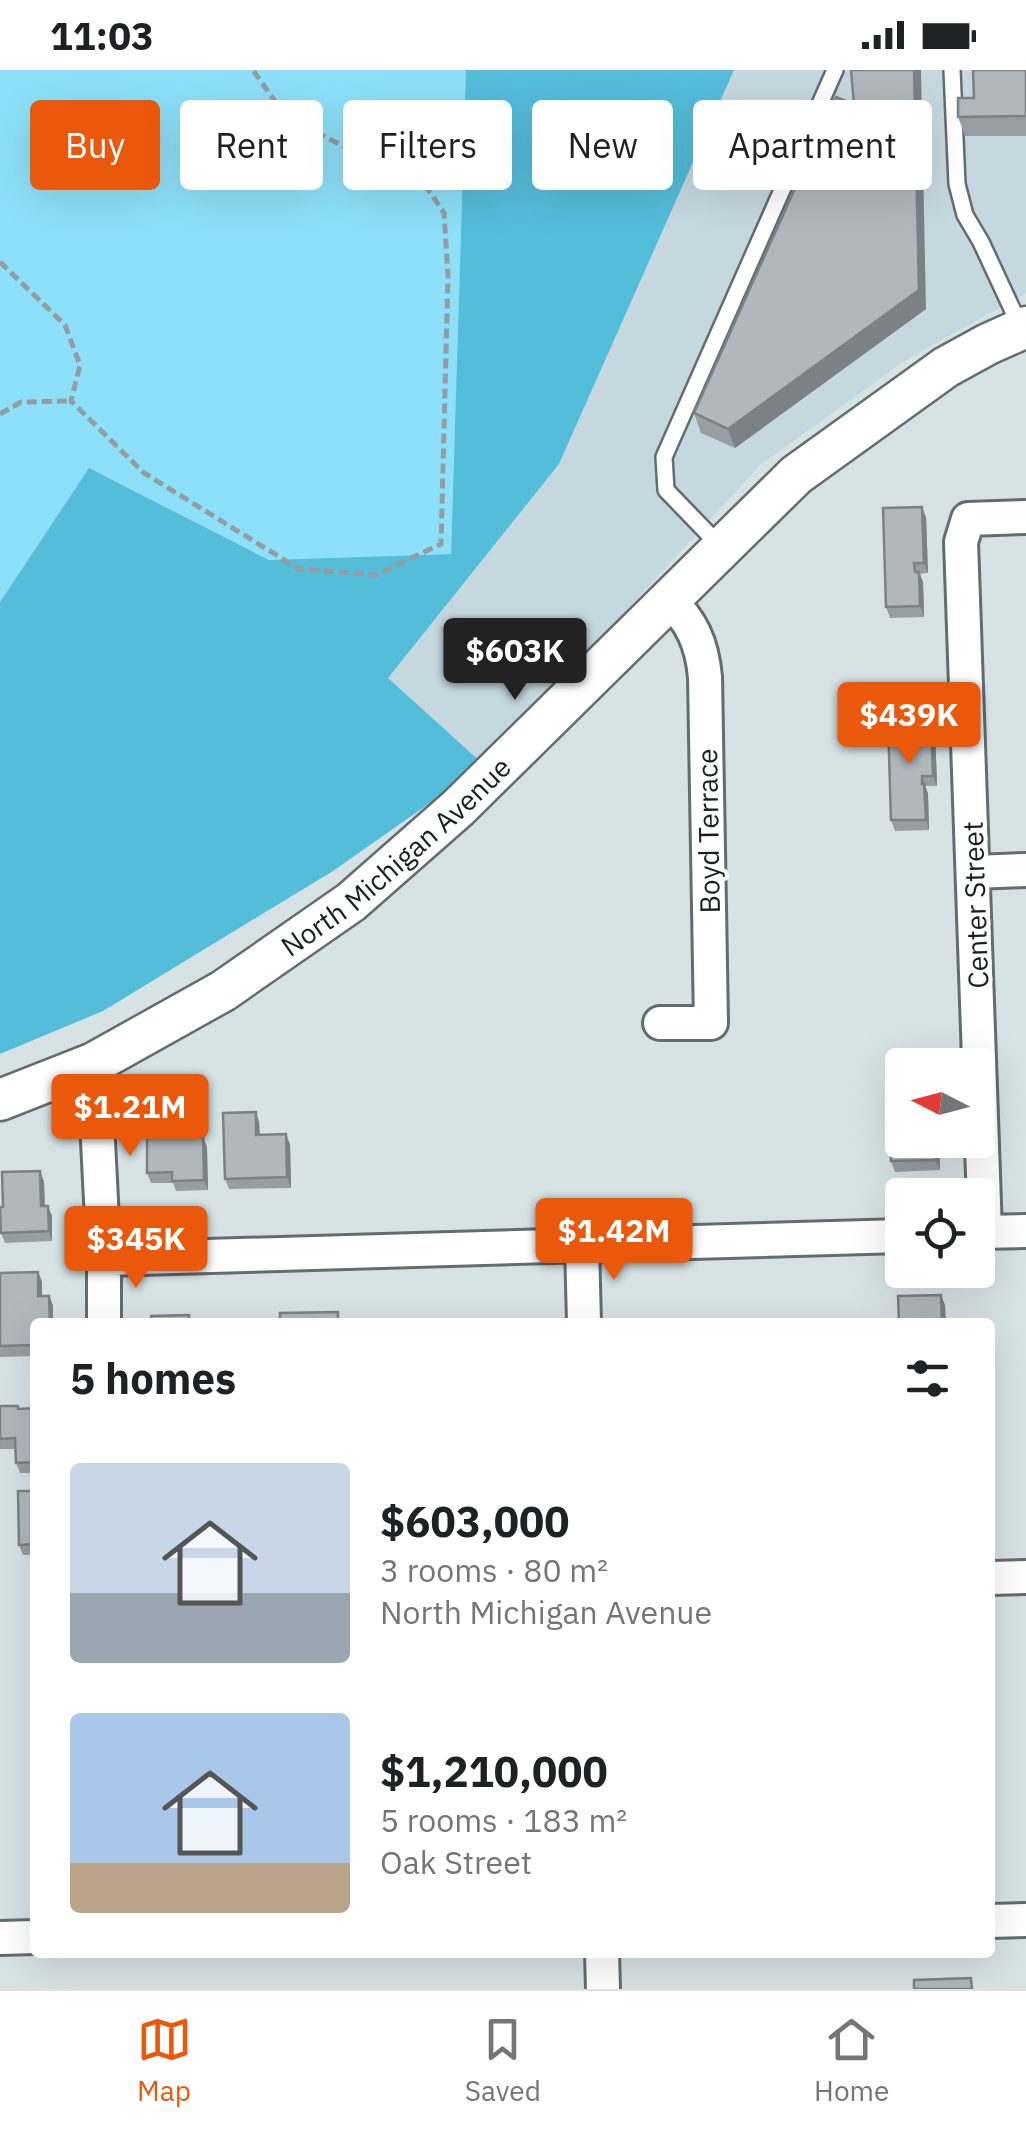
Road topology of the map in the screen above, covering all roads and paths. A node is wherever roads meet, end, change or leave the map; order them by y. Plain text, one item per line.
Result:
1 (253, 70) edge
2 (835, 70) edge
3 (952, 70) edge
4 (0, 262) edge
5 (1024, 328) edge
6 (71, 401) junction
7 (0, 414) edge
8 (1026, 517) edge
9 (722, 547) junction
10 (668, 599) junction
11 (1026, 870) edge
12 (974, 872) junction
13 (660, 1023) dead end
14 (94, 1063) junction
15 (0, 1100) edge
16 (980, 1178) edge
17 (1026, 1231) edge
18 (995, 1232) edge
19 (885, 1236) edge
20 (582, 1245) junction
21 (104, 1259) junction
22 (104, 1318) edge
23 (584, 1318) edge
24 (1026, 1577) edge
25 (995, 1578) edge
26 (1026, 1920) edge
27 (995, 1921) edge
28 (30, 1937) edge
29 (0, 1938) edge
30 (602, 1958) edge
31 (603, 1989) edge

1 - 6 path
2 - 9 lane
3 - 5 lane
4 - 6 path
5 - 9 street, North Michigan Avenue
6 - 7 path
8 - 12 street, Center Street
9 - 10 street, North Michigan Avenue
10 - 13 street, Boyd Terrace
10 - 14 street, North Michigan Avenue
11 - 12 street
12 - 16 street, Center Street
14 - 15 street, North Michigan Avenue
14 - 21 street
17 - 18 street
19 - 20 street
20 - 21 street
20 - 23 street
21 - 22 street
24 - 25 street
26 - 27 street
28 - 29 street
30 - 31 street

